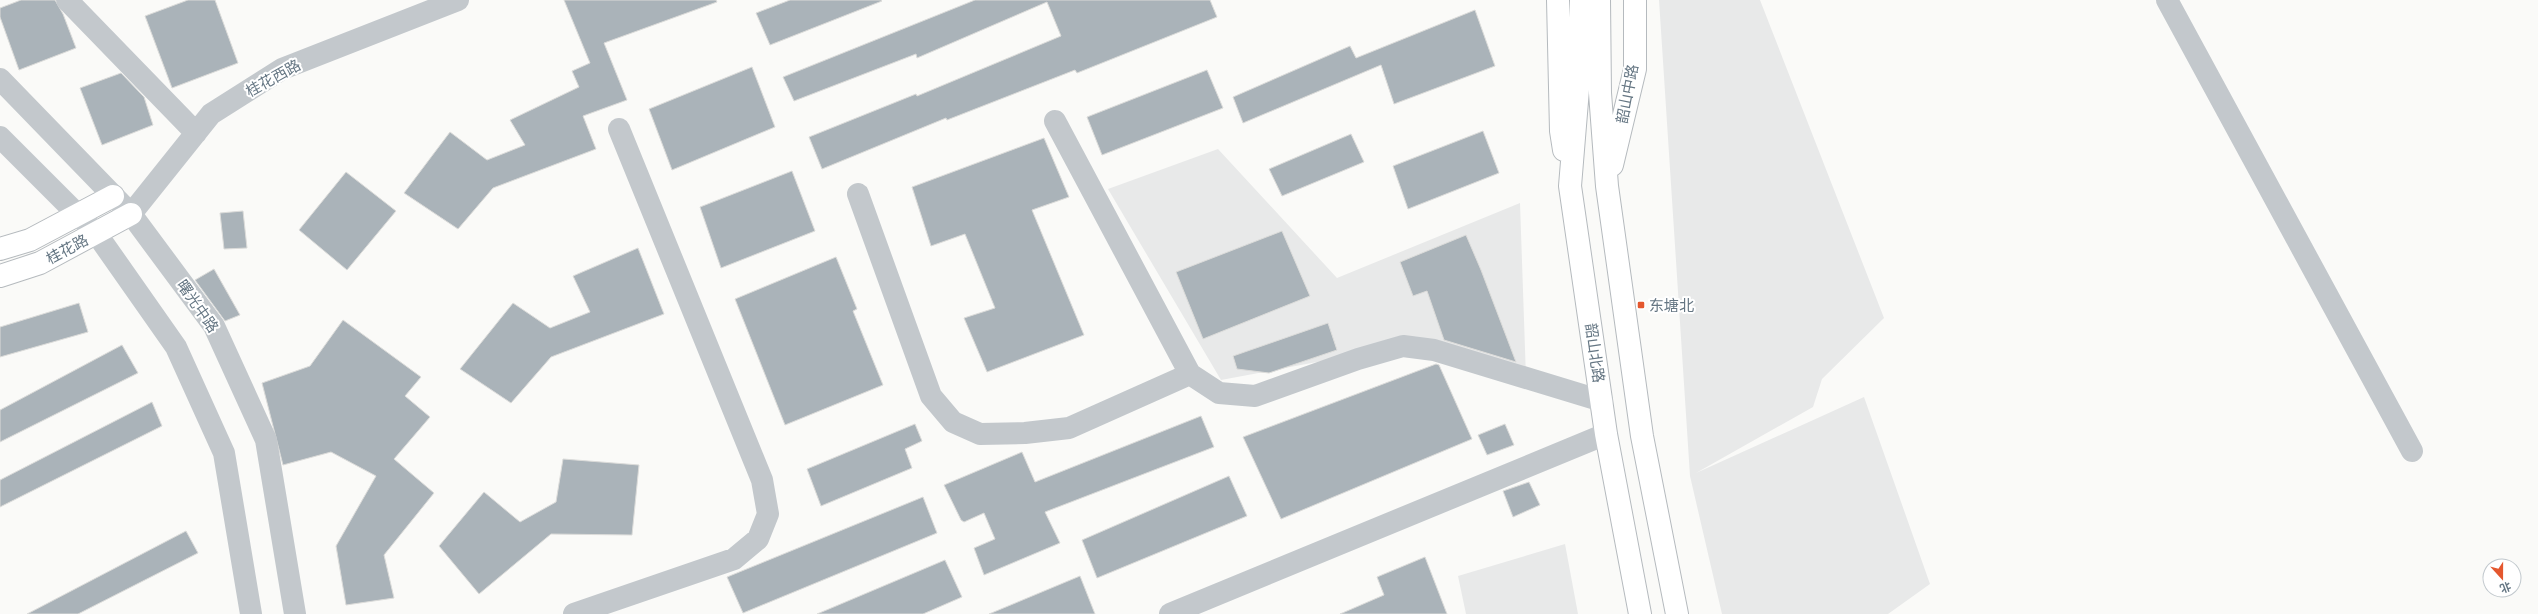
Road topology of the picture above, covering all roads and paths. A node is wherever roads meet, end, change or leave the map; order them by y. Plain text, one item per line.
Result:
1 (67, 0) edge
2 (458, 0) edge
3 (1558, 0) edge
4 (1581, 0) edge
5 (1599, 0) edge
6 (1635, 0) edge
7 (2167, 0) edge
8 (0, 79) edge
9 (1055, 121) dead end
10 (619, 130) dead end
11 (196, 133) junction
12 (0, 137) edge
13 (1570, 186) junction
14 (1607, 186) junction
15 (858, 194) dead end
16 (113, 196) junction
17 (131, 214) junction
18 (78, 215) junction
19 (96, 233) junction
20 (0, 249) edge
21 (0, 276) edge
22 (1190, 374) junction
23 (1602, 402) junction
24 (1606, 434) junction
25 (2412, 451) dead end
26 (251, 614) edge
27 (295, 614) edge
28 (574, 614) edge
29 (1170, 614) edge
30 (1640, 614) edge
31 (1678, 614) edge

1 - 11 street
2 - 11 street, 桂花西路
3 - 13 main road
4 - 13 main road, 韶山北路
5 - 14 main road, 韶山中路
6 - 14 main road, 韶山中路
7 - 25 street
8 - 16 street, 曙光中路
9 - 22 street
10 - 28 street
11 - 17 street, 桂花西路
12 - 18 street
13 - 23 main road, 韶山北路
14 - 31 main road
15 - 22 street
16 - 17 street, 曙光中路
16 - 18 main road, 桂花路
17 - 19 main road, 桂花路
17 - 27 street, 曙光中路
18 - 19 street
18 - 20 main road, 桂花路
19 - 21 main road, 桂花路
19 - 26 street
22 - 23 street
23 - 24 main road, 韶山北路
24 - 29 street
24 - 30 main road, 韶山北路

